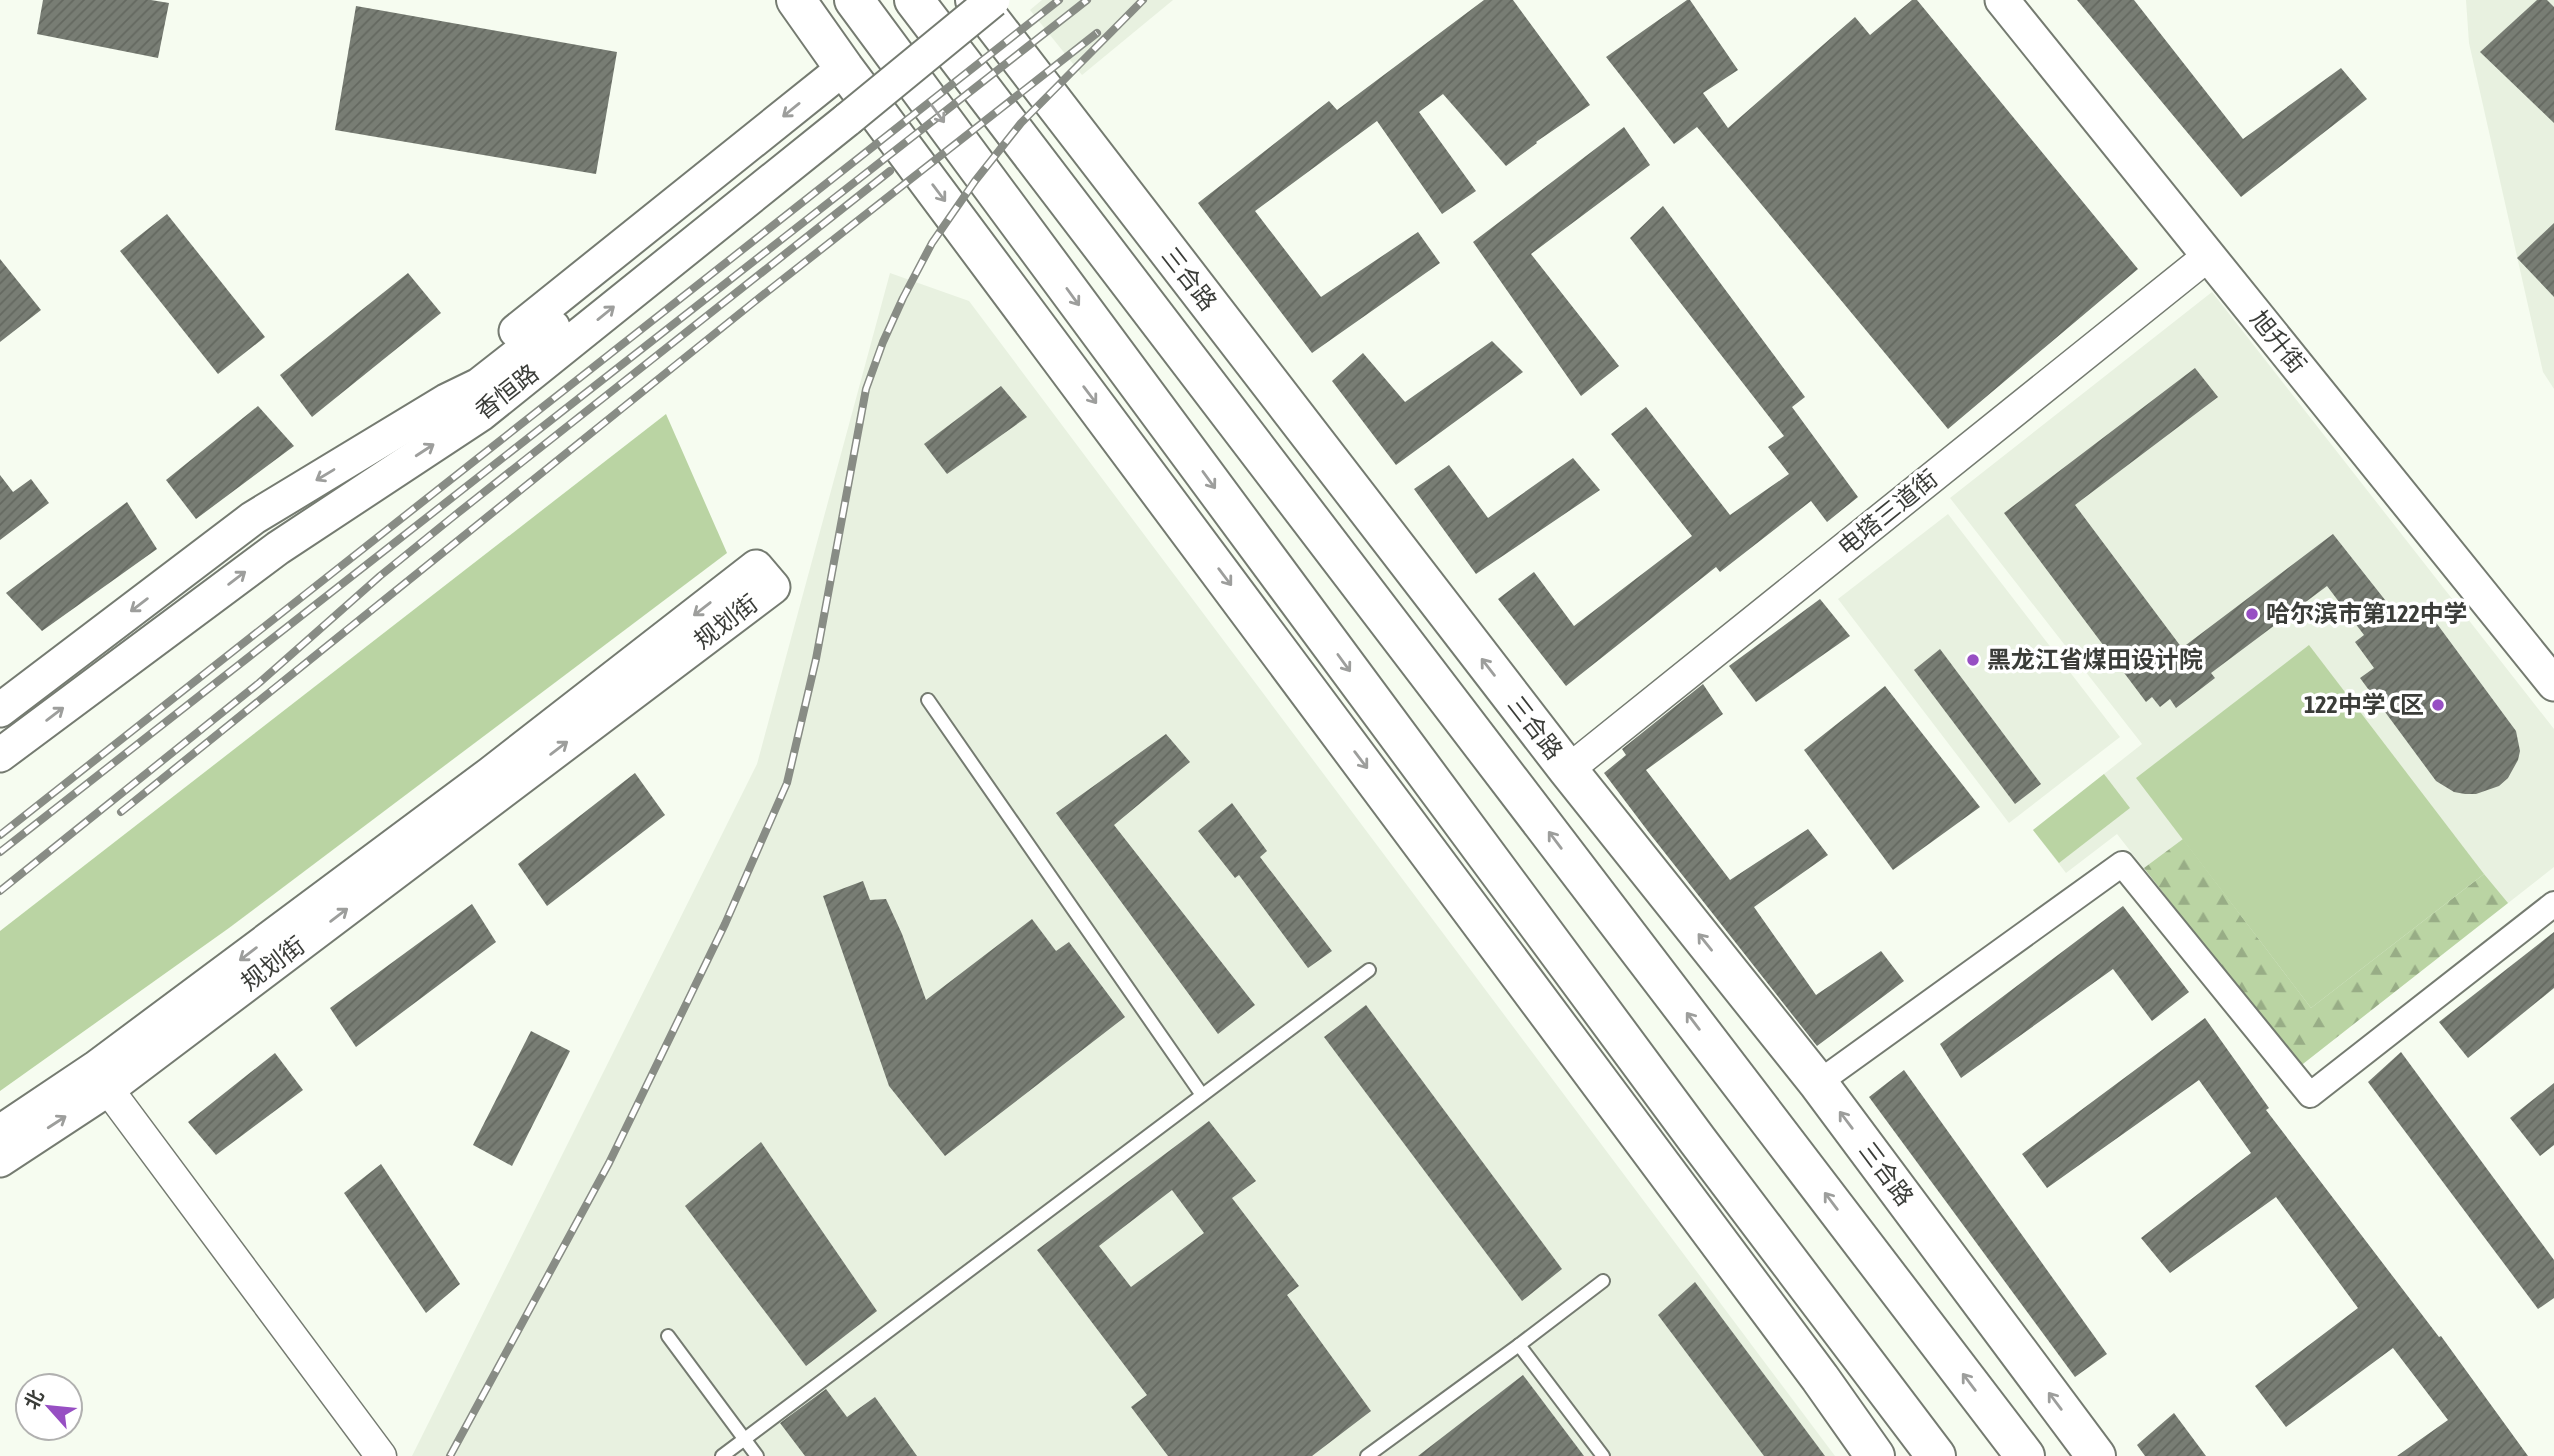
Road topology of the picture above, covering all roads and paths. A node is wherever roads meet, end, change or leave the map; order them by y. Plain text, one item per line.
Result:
1 (796, 0) edge
2 (854, 0) edge
3 (914, 0) edge
4 (966, 0) edge
5 (975, 0) edge
6 (993, 0) edge
7 (2002, 0) edge
8 (844, 68) junction
9 (842, 112) junction
10 (2208, 256) junction
11 (374, 445) junction
12 (2554, 684) edge
13 (928, 700) dead end
14 (0, 710) edge
15 (0, 755) edge
16 (1568, 770) junction
17 (2554, 904) edge
18 (1369, 970) dead end
19 (1818, 1083) junction
20 (108, 1088) junction
21 (1202, 1095) junction
22 (0, 1132) edge
23 (1698, 1141) junction
24 (0, 1160) edge
25 (1603, 1281) dead end
26 (668, 1336) dead end
27 (1519, 1345) junction
28 (1820, 1378) junction
29 (744, 1439) junction
30 (382, 1456) edge
31 (722, 1456) edge
32 (757, 1456) edge
33 (1367, 1456) edge
34 (1603, 1456) edge
35 (1875, 1456) edge
36 (1936, 1456) edge
37 (2025, 1456) edge
38 (2096, 1456) edge

1 - 8 highway
2 -> 23 highway
37 -> 3 highway, 三合路
4 - 9 main road, 香恒路
16 -> 5 highway, 三合路
6 - 9 main road, 香恒路, bridge
7 - 10 main road, 旭升街
8 -> 11 main road
8 -> 28 highway
9 - 11 main road, 香恒路
15 -> 9 main road, 香恒路
10 - 12 main road, 旭升街
10 - 16 street, 电塔三道街
11 -> 14 main road, 香恒路
13 - 21 lane
19 -> 16 highway, 三合路
17 - 19 street
18 - 21 lane
38 -> 19 highway, 三合路
20 -> 22 main road, 规划街
24 -> 20 main road, 规划街
20 - 30 street
21 - 29 lane
23 - 28 highway
23 - 36 highway
25 - 27 lane
26 - 29 lane
27 - 33 lane
27 - 34 lane
28 - 35 highway
29 - 31 lane
29 - 32 lane

